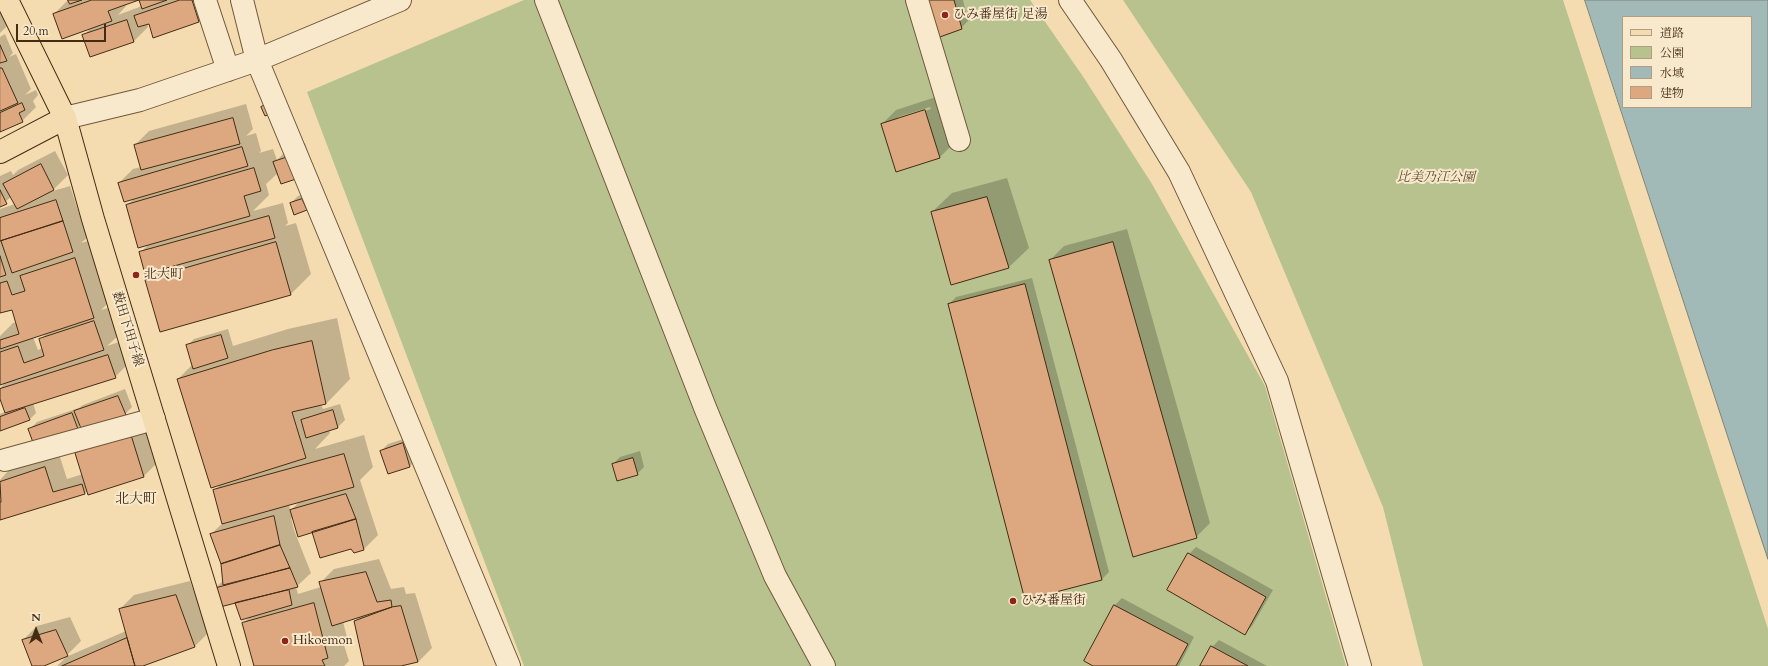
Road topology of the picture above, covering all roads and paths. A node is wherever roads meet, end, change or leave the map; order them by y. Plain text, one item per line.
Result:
1 (8, 0) edge
2 (205, 0) edge
3 (242, 0) edge
4 (400, 0) edge
5 (546, 0) edge
6 (917, 0) edge
7 (1070, 0) edge
8 (257, 60) junction
9 (228, 70) junction
10 (65, 118) junction
11 (959, 140) dead end
12 (0, 152) edge
13 (154, 419) junction
14 (5, 460) dead end
15 (228, 666) edge
16 (509, 666) edge
17 (824, 666) edge
18 (1360, 666) edge

1 - 10 main road, 薮田下田子線
2 - 9 street
3 - 8 street
4 - 8 street
5 - 17 street
6 - 11 street
7 - 18 street
8 - 9 street
8 - 16 street
9 - 10 street
10 - 12 main road
10 - 13 main road, 薮田下田子線
13 - 14 street
13 - 15 main road, 薮田下田子線

